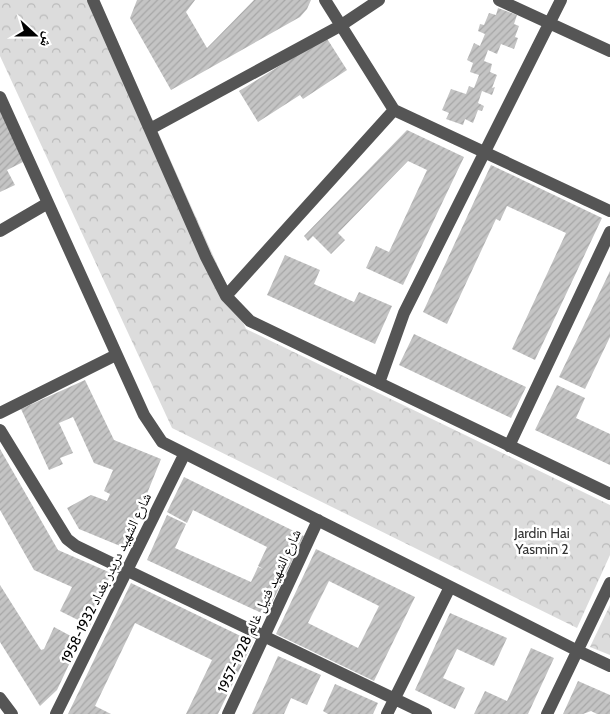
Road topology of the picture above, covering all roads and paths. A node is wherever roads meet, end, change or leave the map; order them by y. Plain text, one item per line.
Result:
1 (94, 0) edge
2 (324, 0) edge
3 (379, 0) edge
4 (499, 0) edge
5 (561, 0) edge
6 (548, 22) junction
7 (340, 26) junction
8 (610, 51) edge
9 (0, 97) edge
10 (394, 110) junction
11 (150, 128) junction
12 (483, 152) junction
13 (48, 203) junction
14 (610, 211) edge
15 (0, 231) edge
16 (610, 232) edge
17 (226, 296) junction
18 (116, 355) junction
19 (379, 383) junction
20 (0, 413) edge
21 (0, 430) edge
22 (509, 446) junction
23 (184, 455) junction
24 (610, 494) edge
25 (318, 520) junction
26 (126, 570) junction
27 (610, 584) edge
28 (450, 586) junction
29 (264, 636) junction
30 (578, 651) junction
31 (610, 666) edge
32 (0, 698) edge
33 (394, 698) junction
34 (12, 714) edge
35 (56, 714) edge
36 (228, 714) edge
37 (386, 714) edge
38 (426, 714) edge
39 (547, 714) edge

1 - 11 street
2 - 7 street
3 - 7 street
4 - 6 street
5 - 6 street
6 - 8 street
6 - 12 street
7 - 10 street
7 - 11 street
9 - 13 street
10 - 12 street
10 - 17 street
11 - 17 street
12 - 14 street
12 - 19 street
13 - 15 street
13 - 18 street
16 - 22 street
17 - 19 street
18 - 20 street
18 - 23 street
19 - 22 street
21 - 26 street
22 - 24 street
23 - 25 street
23 - 26 street, شارع الشهيد دريدر بغداد 1932-1958
25 - 28 street
25 - 29 street, شارع الشهيد فتيل غالم 1928-1957
26 - 29 street
26 - 35 street, شارع الشهيد دريدر بغداد 1932-1958
27 - 30 street
28 - 30 street
28 - 33 street
29 - 33 street
29 - 36 street, شارع الشهيد فتيل غالم 1928-1957
30 - 31 street
30 - 39 street
32 - 34 street
33 - 37 street
33 - 38 street

